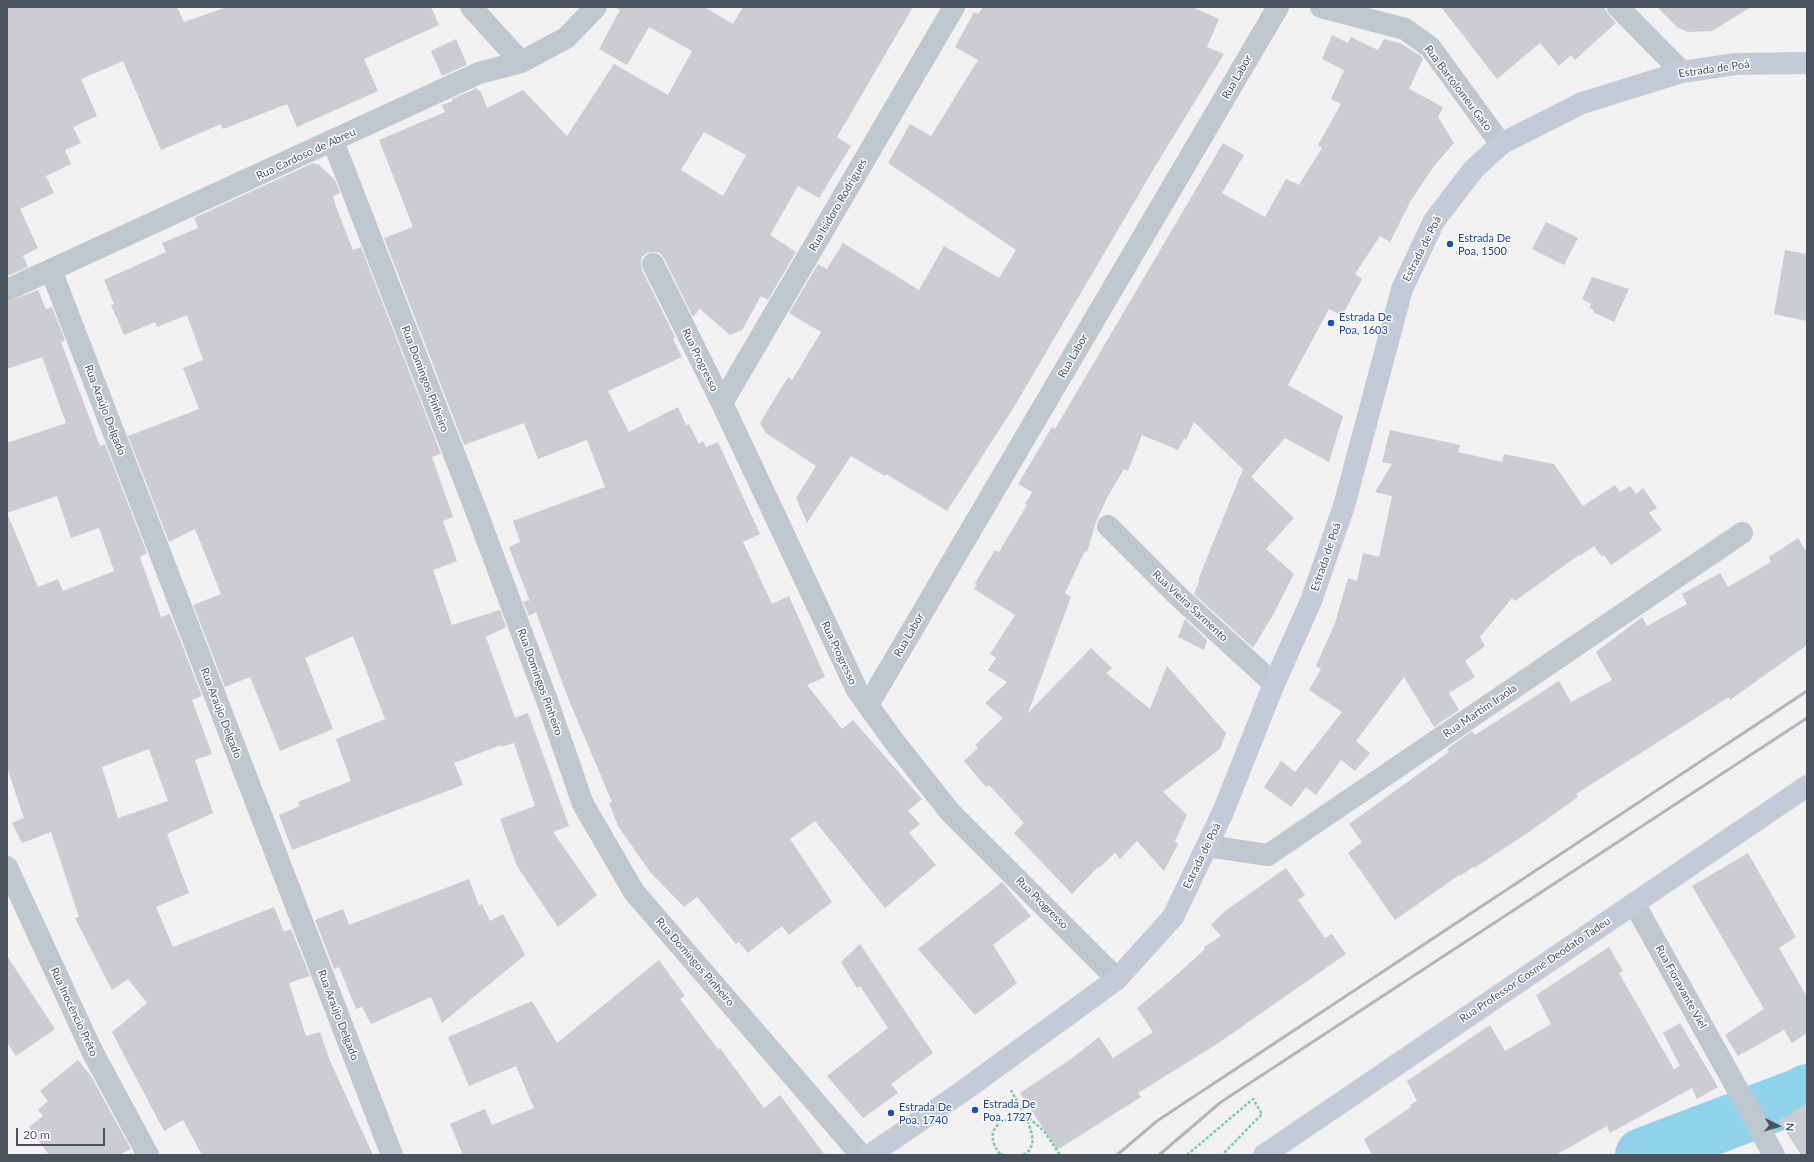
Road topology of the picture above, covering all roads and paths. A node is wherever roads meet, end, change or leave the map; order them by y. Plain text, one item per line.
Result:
1 (471, 7) edge
2 (596, 7) edge
3 (954, 7) edge
4 (1278, 7) edge
5 (1322, 7) edge
6 (1618, 7) edge
7 (521, 62) junction
8 (1807, 63) edge
9 (1682, 72) junction
10 (333, 141) junction
11 (1501, 144) junction
12 (653, 264) dead end
13 (51, 270) junction
14 (7, 290) edge
15 (722, 403) junction
16 (1108, 526) dead end
17 (1742, 533) dead end
18 (1274, 684) junction
19 (868, 705) junction
20 (1807, 786) edge
21 (1207, 846) junction
22 (7, 867) edge
23 (1634, 903) junction
24 (1117, 979) junction
25 (1000, 1066) junction
26 (1770, 1148) edge
27 (148, 1155) edge
28 (392, 1155) edge
29 (861, 1155) edge
30 (870, 1155) edge
31 (1003, 1155) edge
32 (1023, 1155) edge
33 (1060, 1155) edge
34 (1187, 1155) edge
35 (1222, 1155) edge
36 (1264, 1155) edge

1 - 7 street
2 - 7 street, Rua Cardoso de Abreu
3 - 15 street, Rua Isidoro Rodrigues
4 - 19 street, Rua Labor
5 - 11 street, Rua Bartolomeu Gato
6 - 9 street
7 - 10 street, Rua Cardoso de Abreu
8 - 9 main road, Estrada de Poá
9 - 11 main road, Estrada de Poá
10 - 13 street, Rua Cardoso de Abreu
10 - 29 street, Rua Domingos Pinheiro
11 - 18 main road, Estrada de Poá
12 - 15 street, Rua Progresso
13 - 14 street, Rua Cardoso de Abreu
13 - 28 street, Rua Araújo Delgado
15 - 19 street, Rua Progresso
16 - 18 street, Rua Vieira Sarmento
17 - 21 street, Rua Martim Iraola
18 - 21 main road, Estrada de Poá
19 - 24 street, Rua Progresso
20 - 23 main road, Rua Professor Cosme Deodato Tadeu
21 - 24 main road, Estrada de Poá
22 - 27 street, Rua Inocêncio Prêto
23 - 26 street, Rua Fioravante Viel
23 - 36 main road, Rua Professor Cosme Deodato Tadeu
24 - 25 main road, Estrada de Poá
25 - 30 main road, Estrada de Poá
25 - 32 path
31 - 33 path, bridge
34 - 35 path

